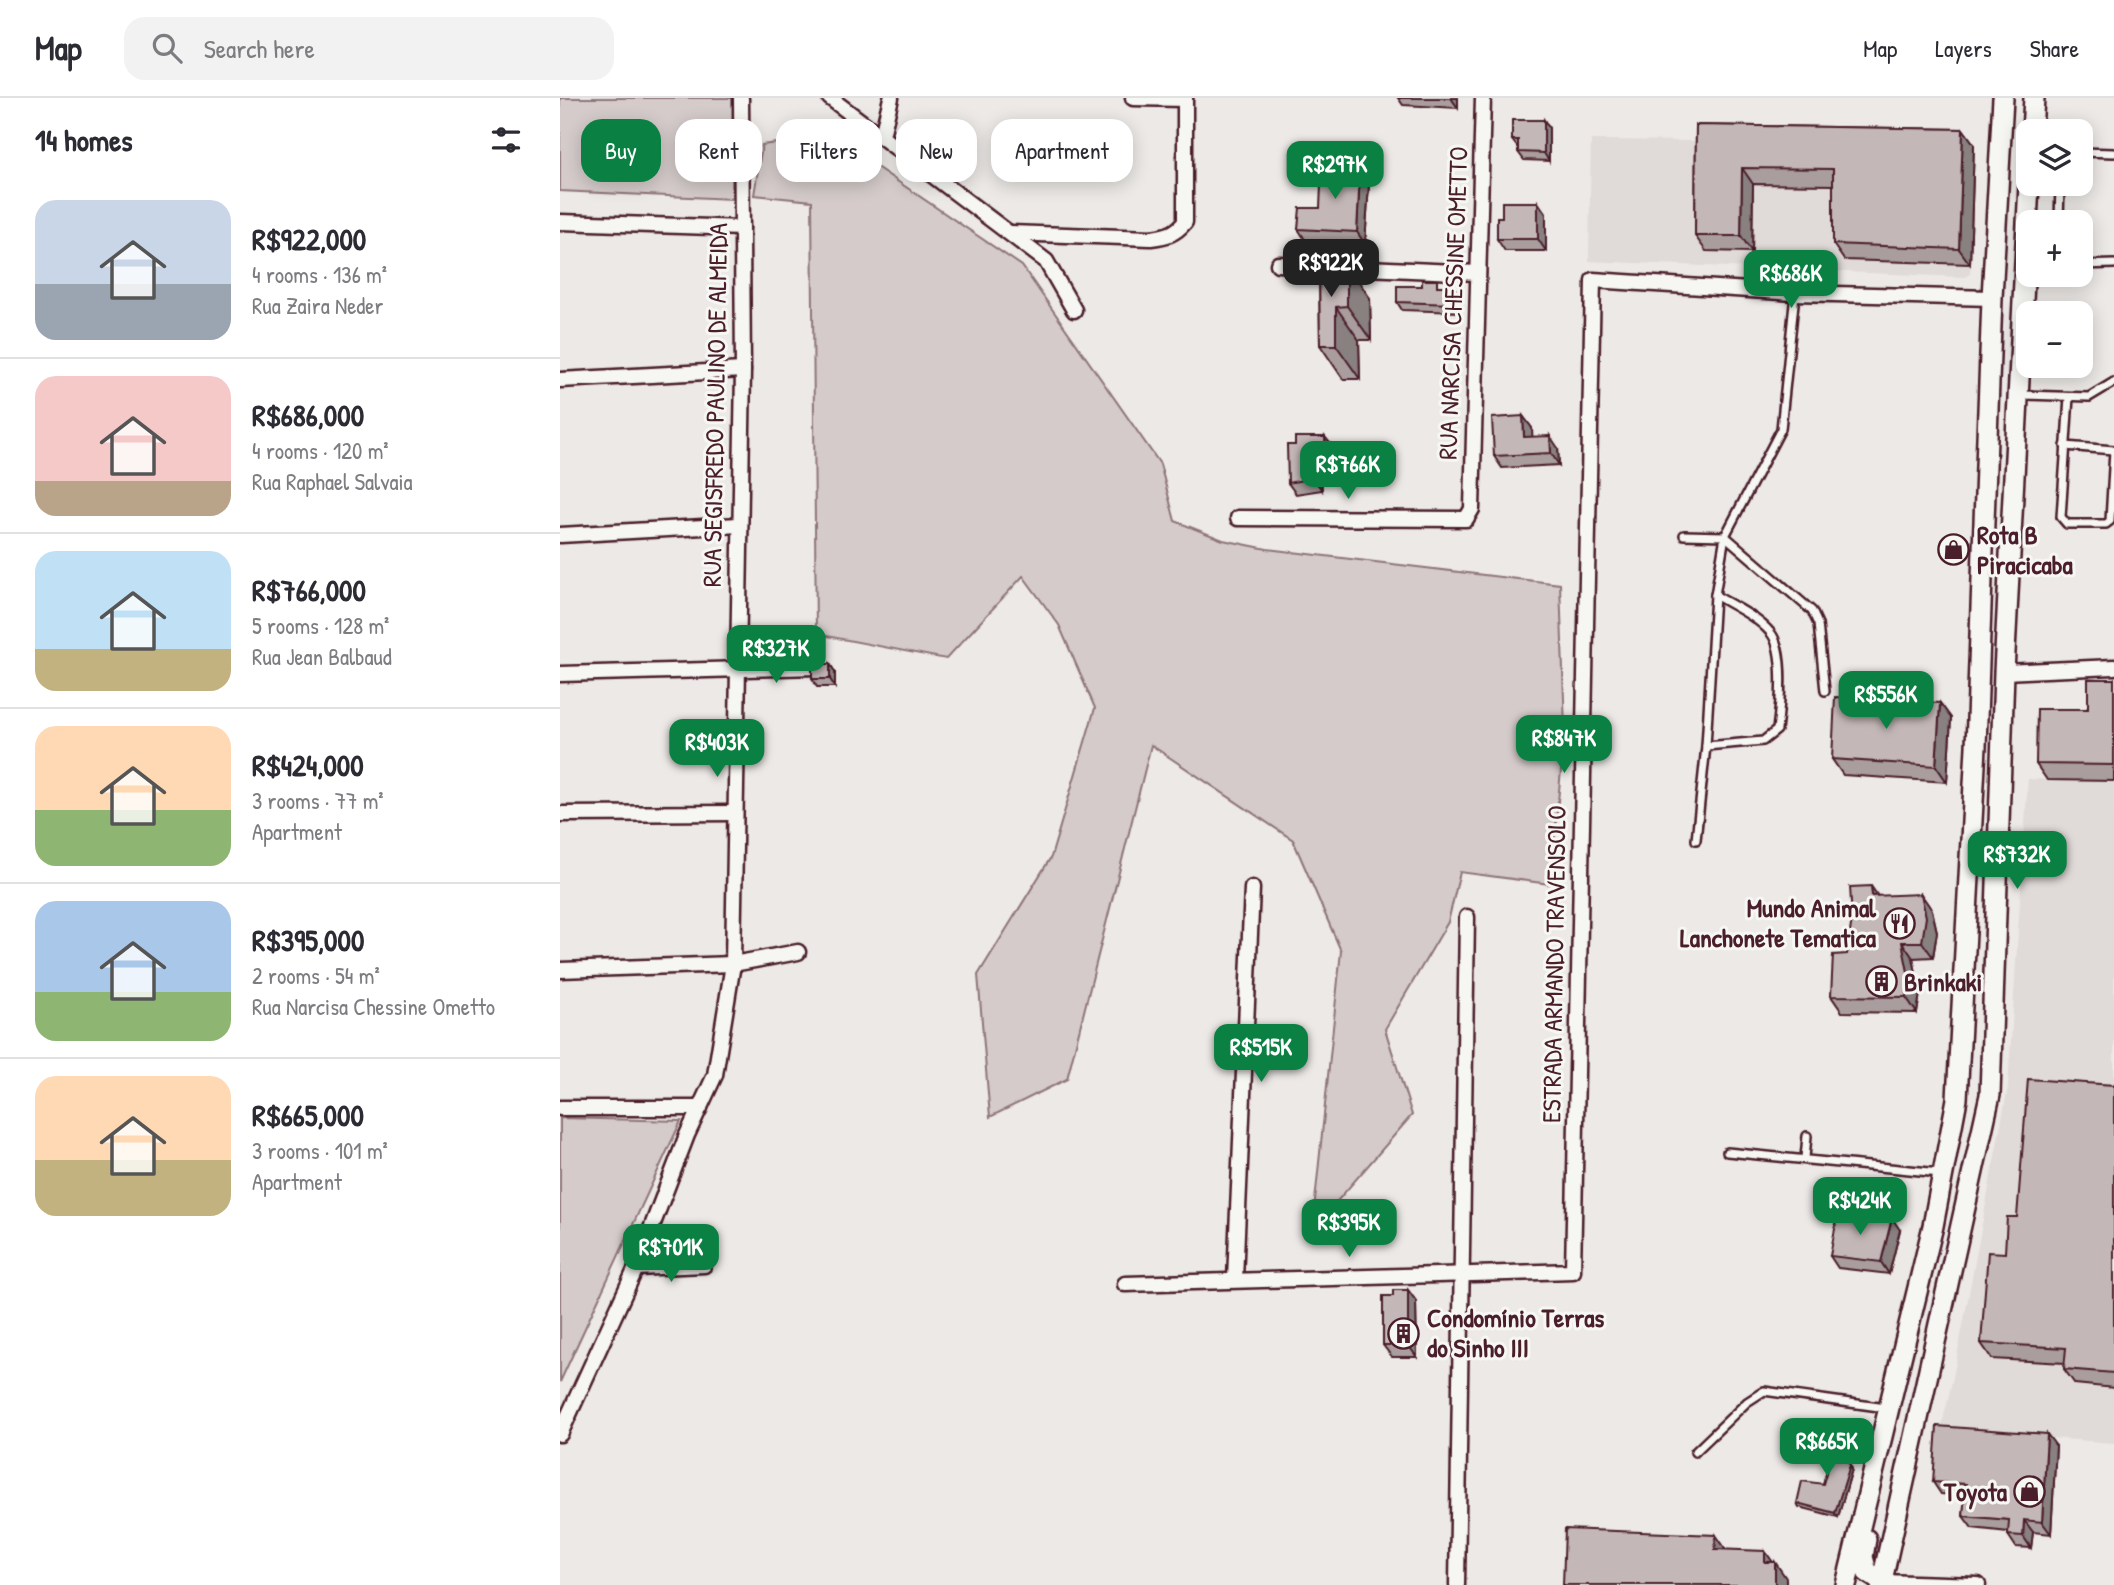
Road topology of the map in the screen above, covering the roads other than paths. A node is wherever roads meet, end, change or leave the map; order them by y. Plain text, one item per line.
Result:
1 (741, 98) edge
2 (830, 98) edge
3 (891, 98) edge
4 (1133, 98) edge
5 (1483, 98) edge
6 (2003, 98) edge
7 (2034, 98) edge
8 (1185, 99) edge
9 (859, 119) edge
10 (2033, 119) edge
11 (882, 136) joint
12 (2093, 152) edge
13 (2114, 153) edge
14 (2028, 196) edge
15 (560, 222) edge
16 (742, 228) junction
17 (1010, 233) junction
18 (1278, 264) dead end
19 (2114, 264) edge
20 (2093, 265) edge
21 (1479, 273) junction
22 (1795, 293) junction
23 (1992, 298) junction
24 (1074, 310) dead end
25 (743, 370) junction
26 (560, 380) edge
27 (2114, 382) edge
28 (2020, 395) junction
29 (2069, 397) junction
30 (2065, 446) junction
31 (2114, 450) edge
32 (1238, 518) dead end
33 (740, 525) junction
34 (560, 535) edge
35 (1684, 535) dead end
36 (1725, 537) junction
37 (1715, 595) junction
38 (1980, 604) junction
39 (816, 667) edge
40 (2114, 667) edge
41 (736, 670) junction
42 (2004, 672) junction
43 (560, 674) edge
44 (1825, 691) dead end
45 (1706, 746) junction
46 (734, 813) junction
47 (560, 814) edge
48 (1696, 840) dead end
49 (1252, 888) dead end
50 (1467, 917) dead end
51 (798, 953) dead end
52 (733, 964) junction
53 (560, 970) edge
54 (560, 1108) edge
55 (699, 1108) junction
56 (1807, 1136) dead end
57 (1727, 1153) dead end
58 (1805, 1158) junction
59 (1944, 1173) junction
60 (1928, 1248) junction
61 (704, 1265) dead end
62 (636, 1268) junction
63 (1460, 1274) junction
64 (1235, 1279) junction
65 (1125, 1284) dead end
66 (1941, 1322) junction
67 (1890, 1408) junction
68 (560, 1434) edge
69 (1695, 1452) dead end
70 (1863, 1517) junction
71 (1881, 1583) edge
72 (1457, 1585) edge
73 (1846, 1585) edge
74 (1978, 1585) edge

1 - 16 street, RUA SEGISFREDO PAULINO DE ALMEIDA
2 - 9 street
3 - 11 street
4 - 8 street
5 - 21 street, RUA NARCISA CHESSINE OMETTO
6 - 23 main road
7 - 10 main road
8 - 17 street
11 - 17 street
12 - 13 lane
14 - 28 main road
15 - 16 street
16 - 25 street, RUA SEGISFREDO PAULINO DE ALMEIDA
17 - 24 street
18 - 21 street
19 - 20 lane
21 - 32 street, RUA NARCISA CHESSINE OMETTO
22 - 23 street
22 - 36 lane
22 - 63 street, ESTRADA ARMANDO TRAVENSOLO
23 - 38 main road
25 - 26 street
25 - 33 street, RUA SEGISFREDO PAULINO DE ALMEIDA
27 - 29 lane
28 - 29 lane
28 - 42 main road
29 - 30 lane
30 - 31 lane
30 - 31 lane
33 - 34 street
33 - 41 street, RUA SEGISFREDO PAULINO DE ALMEIDA
35 - 36 lane
36 - 37 lane
36 - 44 lane
37 - 45 lane
37 - 45 lane
38 - 42 main road
38 - 59 main road
39 - 41 street
40 - 42 street
41 - 43 street
41 - 46 street, RUA SEGISFREDO PAULINO DE ALMEIDA
42 - 66 main road
45 - 48 lane
46 - 47 street
46 - 52 street, RUA SEGISFREDO PAULINO DE ALMEIDA
49 - 64 street
50 - 63 street
51 - 52 street
52 - 53 street
52 - 55 street, RUA SEGISFREDO PAULINO DE ALMEIDA
54 - 55 street
55 - 62 street, RUA SEGISFREDO PAULINO DE ALMEIDA
56 - 58 lane
57 - 58 lane
58 - 59 lane
59 - 60 main road
60 - 66 main road
60 - 67 main road
61 - 62 street
62 - 68 street, RUA SEGISFREDO PAULINO DE ALMEIDA
63 - 64 street
63 - 72 street
64 - 65 street
66 - 71 main road
67 - 69 lane
67 - 70 main road
70 - 71 main road
70 - 73 main road
71 - 74 street

